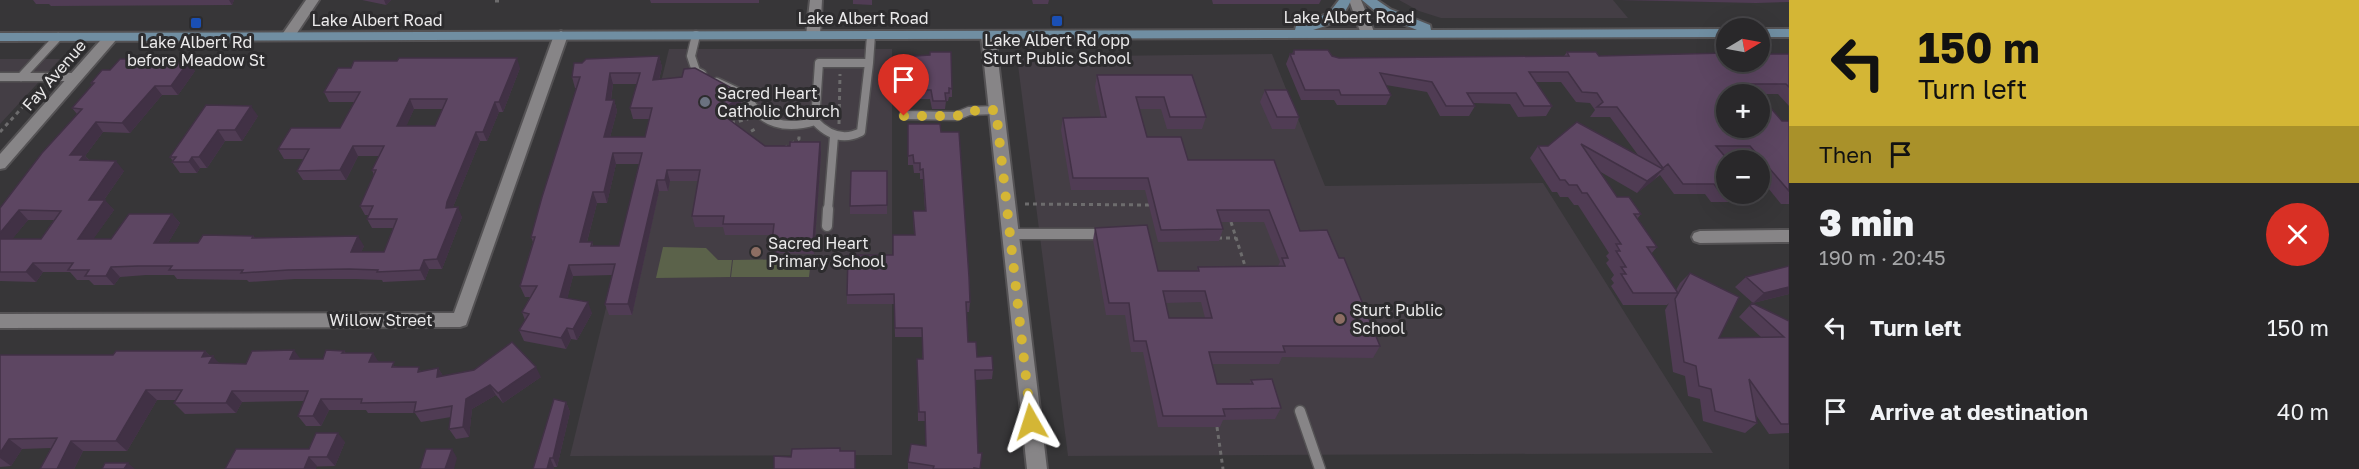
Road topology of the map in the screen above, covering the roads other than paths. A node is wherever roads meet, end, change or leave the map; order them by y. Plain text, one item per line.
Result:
1 (313, 0) edge
2 (816, 0) edge
3 (1345, 0) edge
4 (1355, 0) edge
5 (1368, 0) edge
6 (1448, 33) junction
7 (1716, 33) edge
8 (1770, 33) edge
9 (1789, 33) edge
10 (1280, 34) junction
11 (1368, 34) junction
12 (561, 35) junction
13 (696, 35) junction
14 (813, 35) junction
15 (871, 35) junction
16 (988, 35) junction
17 (288, 36) junction
18 (0, 37) edge
19 (58, 37) junction
20 (111, 37) junction
21 (869, 63) junction
22 (0, 77) edge
23 (21, 77) junction
24 (76, 77) junction
25 (996, 110) junction
26 (904, 116) dead end
27 (815, 122) junction
28 (834, 136) junction
29 (0, 164) edge
30 (827, 226) dead end
31 (1114, 233) edge
32 (1010, 234) junction
33 (1789, 236) edge
34 (1700, 237) dead end
35 (0, 321) edge
36 (1300, 411) dead end
37 (1036, 469) edge
38 (1320, 469) edge

1 - 17 street
2 - 14 street
3 - 10 main road
4 - 11 street
5 - 6 main road
6 - 7 main road, Lake Albert Road
6 - 11 main road, Lake Albert Road
8 - 9 main road
10 - 11 main road, Lake Albert Road
10 - 16 main road, Lake Albert Road
12 - 13 main road, Lake Albert Road
12 - 17 main road, Lake Albert Road
12 - 35 street, Willow Street
13 - 14 main road, Lake Albert Road
13 - 27 lane
14 - 15 main road, Lake Albert Road
15 - 16 main road, Lake Albert Road
15 - 21 lane
16 - 25 street
17 - 20 main road, Lake Albert Road
18 - 19 main road, Lake Albert Road
19 - 20 main road, Lake Albert Road
19 - 23 lane
20 - 24 street, Fay Avenue
21 - 27 lane
21 - 28 lane
22 - 23 lane
23 - 24 lane
24 - 29 street, Fay Avenue
25 - 26 lane
25 - 32 street
27 - 28 lane
28 - 30 lane
31 - 32 lane
32 - 37 street
33 - 34 street
36 - 38 lane

